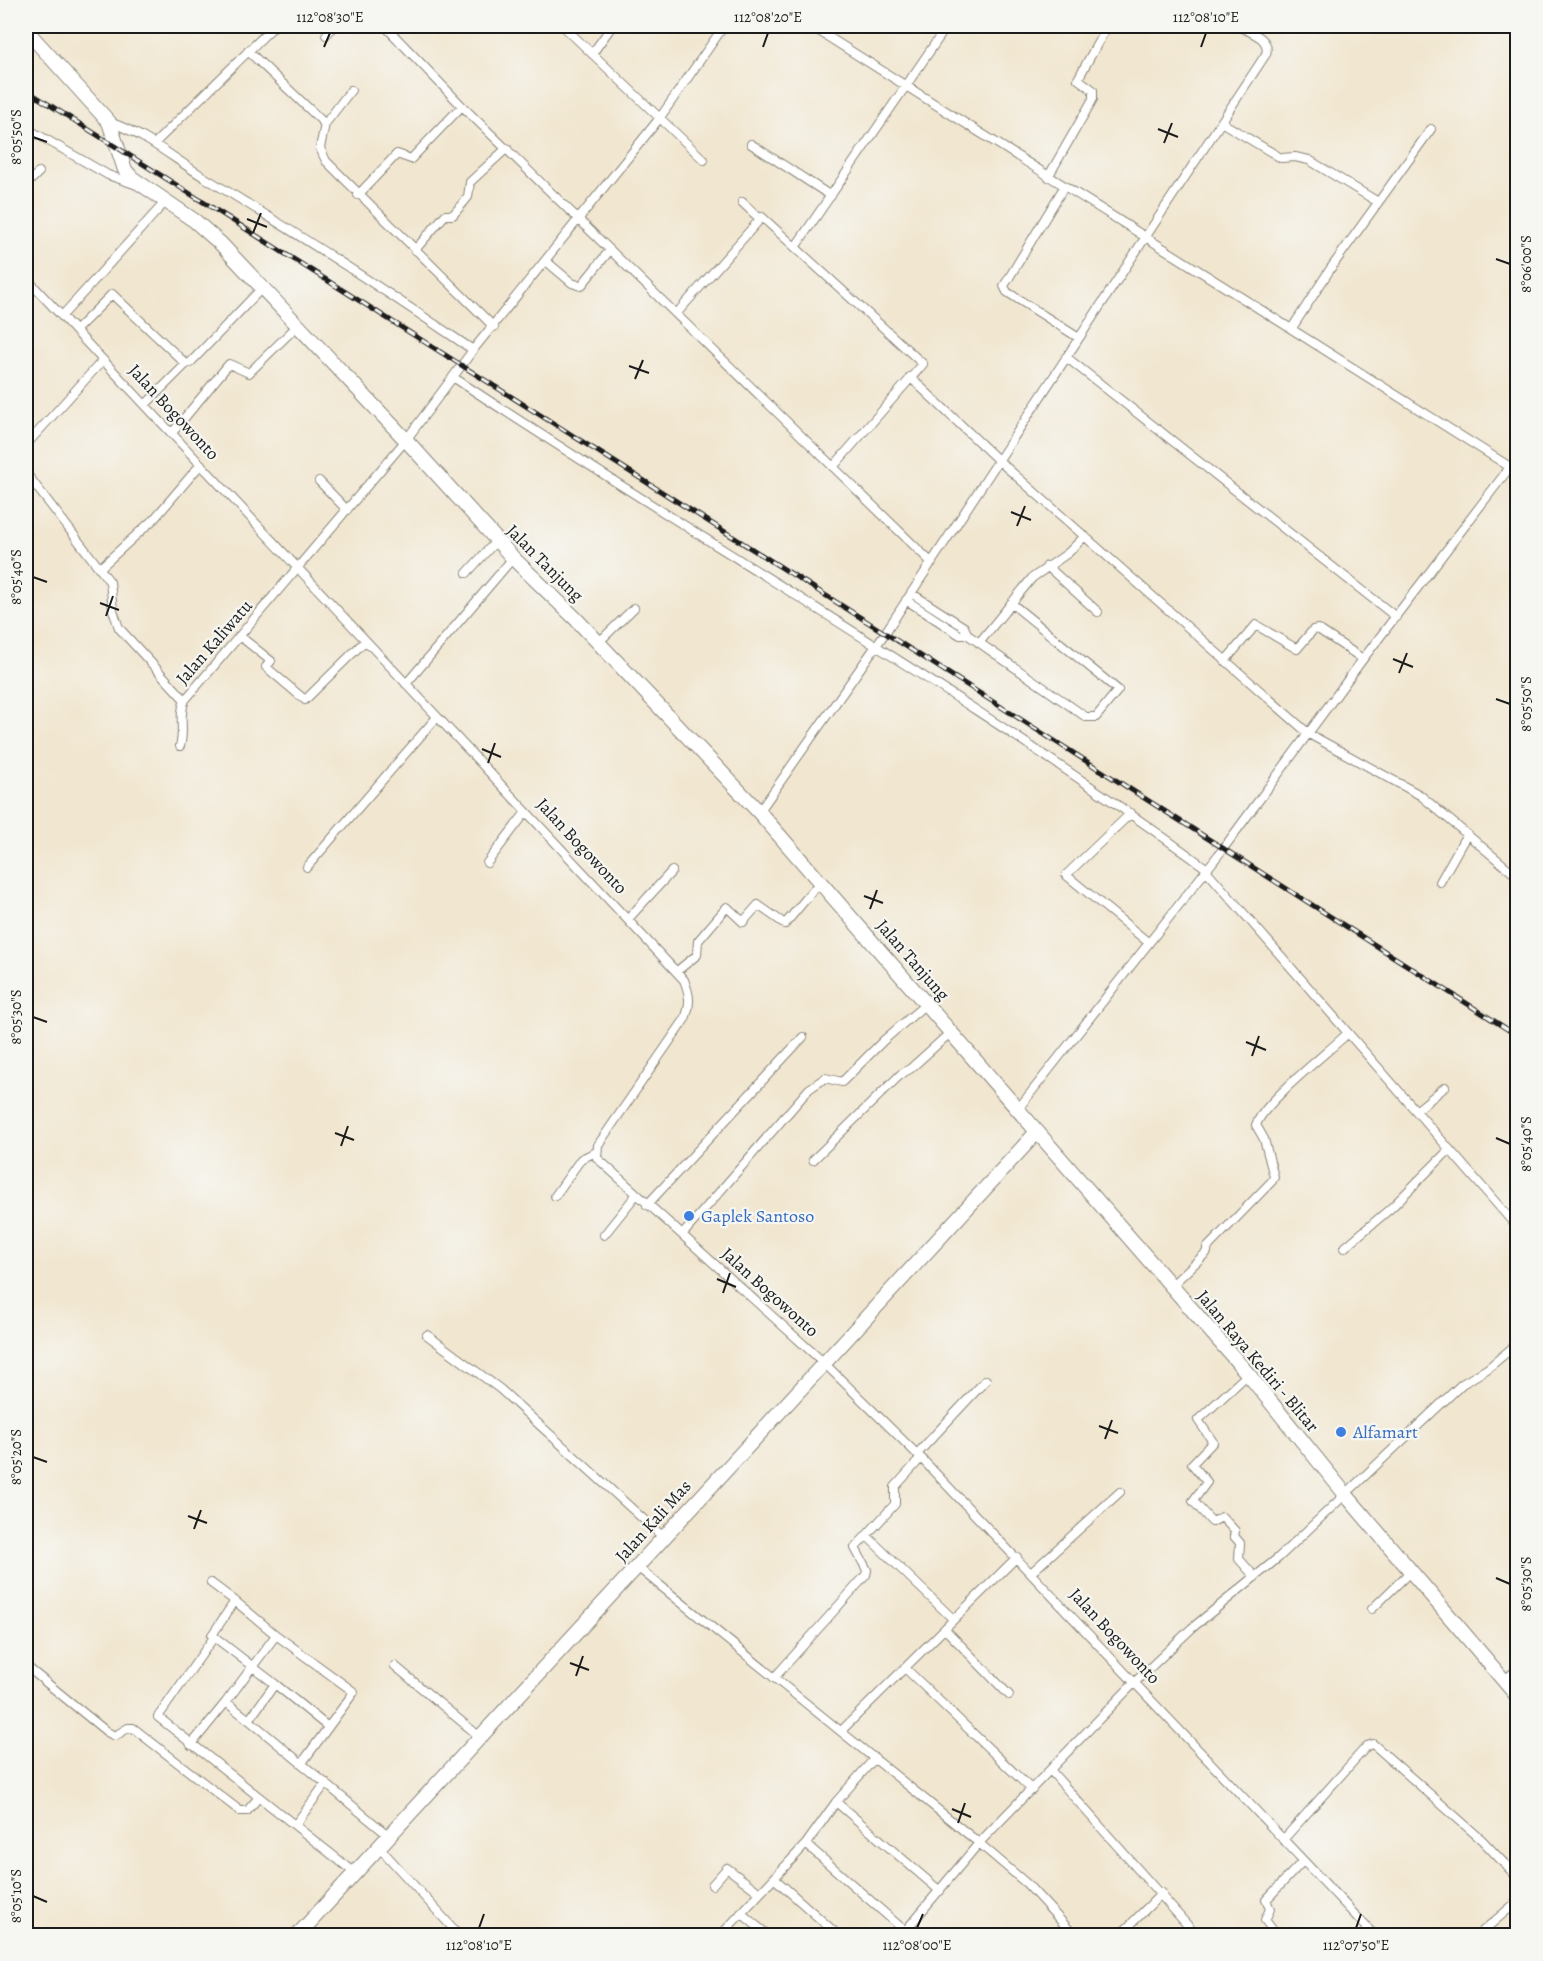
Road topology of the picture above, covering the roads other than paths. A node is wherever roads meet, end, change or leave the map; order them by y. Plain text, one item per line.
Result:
1 (274, 26) edge
2 (334, 26) edge
3 (385, 26) edge
4 (563, 26) edge
5 (612, 26) edge
6 (724, 26) edge
7 (947, 26) edge
8 (1107, 26) edge
9 (1238, 26) edge
10 (817, 27) edge
11 (26, 30) edge
12 (326, 34) dead end
13 (248, 51) junction
14 (592, 54) junction
15 (904, 85) junction
16 (351, 90) dead end
17 (462, 106) junction
18 (659, 119) junction
19 (109, 122) junction
20 (1221, 123) junction
21 (325, 124) junction
22 (26, 128) edge
23 (1431, 129) dead end
24 (154, 144) junction
25 (751, 144) dead end
26 (507, 148) junction
27 (704, 160) dead end
28 (39, 172) dead end
29 (1048, 177) junction
30 (26, 185) edge
31 (140, 185) junction
32 (1064, 187) junction
33 (358, 195) junction
34 (831, 196) junction
35 (166, 201) junction
36 (742, 202) dead end
37 (1378, 202) junction
38 (759, 218) junction
39 (579, 220) junction
40 (1146, 238) junction
41 (796, 246) junction
42 (610, 249) junction
43 (415, 250) junction
44 (546, 261) junction
45 (26, 278) edge
46 (262, 288) junction
47 (676, 313) junction
48 (62, 316) junction
49 (298, 325) junction
50 (494, 327) junction
51 (1292, 328) junction
52 (76, 330) junction
53 (1079, 338) junction
54 (473, 351) junction
55 (1066, 357) junction
56 (103, 360) junction
57 (186, 364) junction
58 (453, 377) junction
59 (910, 377) junction
60 (145, 405) junction
61 (172, 434) junction
62 (406, 440) junction
63 (26, 445) edge
64 (998, 460) junction
65 (201, 464) junction
66 (833, 467) junction
67 (1514, 469) edge
68 (26, 473) edge
69 (319, 481) dead end
70 (347, 510) junction
71 (1085, 536) junction
72 (497, 540) junction
73 (513, 558) junction
74 (932, 563) junction
75 (1047, 566) junction
76 (100, 568) junction
77 (298, 569) junction
78 (467, 573) dead end
79 (909, 597) junction
80 (1011, 603) junction
81 (634, 608) dead end
82 (1098, 612) dead end
83 (1396, 616) junction
84 (241, 637) junction
85 (365, 641) junction
86 (979, 642) junction
87 (598, 643) junction
88 (876, 646) junction
89 (1363, 659) junction
90 (1225, 661) junction
91 (406, 684) junction
92 (185, 700) junction
93 (437, 717) junction
94 (1309, 735) junction
95 (180, 746) dead end
96 (526, 812) junction
97 (759, 812) junction
98 (1131, 813) junction
99 (1467, 834) junction
100 (487, 863) dead end
101 (307, 867) dead end
102 (1206, 869) junction
103 (672, 871) dead end
104 (1518, 878) edge
105 (820, 882) junction
106 (1440, 882) dead end
107 (628, 920) junction
108 (1149, 943) junction
109 (677, 971) junction
110 (927, 1003) junction
111 (951, 1032) junction
112 (1348, 1033) junction
113 (802, 1037) dead end
114 (1445, 1088) dead end
115 (1018, 1109) junction
116 (1416, 1112) junction
117 (1037, 1132) junction
118 (1449, 1150) junction
119 (596, 1152) junction
120 (813, 1160) dead end
121 (636, 1195) junction
122 (555, 1196) dead end
123 (647, 1205) junction
124 (1518, 1228) edge
125 (682, 1234) junction
126 (604, 1235) dead end
127 (1344, 1248) dead end
128 (1171, 1286) junction
129 (427, 1335) dead end
130 (1518, 1343) edge
131 (823, 1362) junction
132 (1248, 1374) junction
133 (986, 1380) dead end
134 (919, 1456) junction
135 (1120, 1492) dead end
136 (1346, 1496) junction
137 (867, 1536) junction
138 (663, 1537) junction
139 (1017, 1557) junction
140 (636, 1566) junction
141 (1411, 1571) junction
142 (1032, 1572) junction
143 (1255, 1577) junction
144 (211, 1583) dead end
145 (235, 1601) junction
146 (1372, 1609) dead end
147 (953, 1619) junction
148 (945, 1629) junction
149 (276, 1635) junction
150 (214, 1637) junction
151 (26, 1666) edge
152 (251, 1666) junction
153 (396, 1666) dead end
154 (905, 1668) junction
155 (1518, 1669) edge
156 (774, 1678) junction
157 (1503, 1681) junction
158 (1136, 1682) junction
159 (275, 1684) junction
160 (1009, 1695) dead end
161 (1518, 1697) edge
162 (225, 1702) junction
163 (249, 1720) junction
164 (328, 1727) junction
165 (841, 1731) junction
166 (480, 1737) junction
167 (191, 1745) junction
168 (875, 1758) junction
169 (302, 1763) junction
170 (1050, 1771) junction
171 (326, 1783) junction
172 (1032, 1790) junction
173 (259, 1797) junction
174 (836, 1802) junction
175 (295, 1824) junction
176 (389, 1836) junction
177 (1283, 1840) junction
178 (806, 1844) junction
179 (979, 1844) junction
180 (379, 1847) junction
181 (1303, 1861) junction
182 (355, 1873) junction
183 (1518, 1878) edge
184 (775, 1879) junction
185 (712, 1885) dead end
186 (940, 1891) junction
187 (760, 1893) junction
188 (1162, 1893) junction
189 (1518, 1901) edge
190 (741, 1913) junction
191 (903, 1933) edge
192 (297, 1935) edge
193 (460, 1935) edge
194 (720, 1935) edge
195 (769, 1935) edge
196 (839, 1935) edge
197 (1075, 1935) edge
198 (1119, 1935) edge
199 (1197, 1935) edge
200 (1277, 1935) edge
201 (1375, 1935) edge
202 (1477, 1935) edge

1 - 13 street
2 - 12 street
3 - 17 street
4 - 14 street
5 - 14 street
6 - 18 street
7 - 15 street
8 - 29 street
9 - 20 street
10 - 15 street
11 - 19 main road, Jalan Tanjung
13 - 21 street
13 - 24 street
14 - 18 street
15 - 29 street
15 - 34 street
16 - 21 street
17 - 26 street
17 - 33 street
18 - 27 street
18 - 39 street
19 - 24 street
19 - 31 main road, Jalan Tanjung
20 - 37 street
20 - 40 street
21 - 33 street
22 - 31 street
23 - 37 street
24 - 54 street
25 - 34 street
26 - 39 street
26 - 43 street
28 - 30 street
29 - 32 street
31 - 35 main road, Jalan Tanjung
32 - 40 street
32 - 53 street
33 - 43 street
34 - 41 street
35 - 46 main road, Jalan Tanjung
35 - 48 street
36 - 38 street
37 - 51 street
38 - 41 street
38 - 47 street
39 - 42 street
39 - 44 street
40 - 51 street
40 - 53 street
41 - 59 street
42 - 44 street
42 - 47 street
43 - 50 street
44 - 50 street
45 - 48 street, Jalan Bogowonto
46 - 49 main road, Jalan Tanjung
46 - 57 street
47 - 66 street
48 - 52 street, Jalan Bogowonto
49 - 61 street
49 - 62 main road, Jalan Tanjung
50 - 54 street
51 - 67 street
52 - 56 street, Jalan Bogowonto
52 - 57 street
53 - 55 street
54 - 58 street
55 - 64 street
55 - 83 street
56 - 60 street, Jalan Bogowonto
56 - 63 street
57 - 60 street
58 - 62 street
58 - 88 street
59 - 64 street
59 - 66 street
60 - 61 street, Jalan Bogowonto
61 - 65 street, Jalan Bogowonto
62 - 70 street
62 - 72 main road, Jalan Tanjung
64 - 71 street
64 - 74 street
65 - 76 street
65 - 77 street, Jalan Bogowonto
66 - 74 street
67 - 83 street
68 - 76 street
69 - 70 street
70 - 77 street
71 - 75 street
71 - 90 street
72 - 73 main road, Jalan Tanjung
72 - 78 street
73 - 87 main road, Jalan Tanjung
73 - 91 street
74 - 79 street
75 - 80 street
75 - 82 street
76 - 92 street
77 - 84 street, Jalan Kaliwatu
77 - 85 street, Jalan Bogowonto
79 - 86 street
79 - 88 street
80 - 86 street
80 - 86 street
81 - 87 street
83 - 89 street
84 - 85 street
84 - 92 street, Jalan Kaliwatu
85 - 91 street, Jalan Bogowonto
87 - 97 main road, Jalan Tanjung
88 - 97 street
88 - 98 street
89 - 90 street
89 - 94 street
90 - 94 street
91 - 93 street, Jalan Bogowonto
92 - 95 street, Jalan Kaliwatu
93 - 96 street, Jalan Bogowonto
93 - 101 street
94 - 99 street
94 - 102 street
96 - 100 street
96 - 107 street, Jalan Bogowonto
97 - 105 main road, Jalan Tanjung
98 - 102 street
98 - 108 street
99 - 104 street
99 - 106 street
102 - 108 street
102 - 112 street
103 - 107 street
105 - 109 street
105 - 110 main road, Jalan Tanjung
107 - 109 street, Jalan Bogowonto
108 - 115 street
109 - 119 street, Jalan Bogowonto
110 - 111 main road, Jalan Tanjung
110 - 125 street
111 - 115 main road, Jalan Tanjung
111 - 120 street
112 - 116 street
112 - 128 street
113 - 123 street
114 - 116 street
115 - 117 main road, Jalan Tanjung
116 - 118 street
117 - 128 main road, Jalan Raya Kediri - Blitar
117 - 131 main road, Jalan Kali Mas
118 - 124 street
118 - 127 street
119 - 121 street, Jalan Bogowonto
119 - 122 street
121 - 123 street, Jalan Bogowonto
121 - 126 street
123 - 125 street, Jalan Bogowonto
125 - 131 street, Jalan Bogowonto
128 - 132 main road, Jalan Raya Kediri - Blitar
129 - 138 street
130 - 136 street
131 - 134 street, Jalan Bogowonto
131 - 138 main road, Jalan Kali Mas
132 - 136 main road, Jalan Raya Kediri - Blitar
132 - 143 street
133 - 134 street
134 - 137 street
134 - 139 street, Jalan Bogowonto
135 - 142 street
136 - 141 main road, Jalan Raya Kediri - Blitar
136 - 143 street
137 - 147 street
137 - 156 street
138 - 140 main road, Jalan Kali Mas
139 - 142 street, Jalan Bogowonto
139 - 147 street
140 - 156 street
140 - 166 main road, Jalan Kali Mas
141 - 146 street
141 - 157 main road, Jalan Raya Kediri - Blitar
142 - 158 street, Jalan Bogowonto
143 - 158 street
144 - 145 street
145 - 149 street
145 - 150 street
147 - 148 street
148 - 154 street
148 - 160 street
149 - 152 street
149 - 164 street
150 - 152 street
150 - 167 street
151 - 173 street
152 - 159 street
152 - 162 street
153 - 166 street
154 - 165 street
154 - 172 street
155 - 157 street
156 - 165 street
157 - 161 main road, Jalan Raya Kediri - Blitar
158 - 170 street
158 - 177 street, Jalan Bogowonto
159 - 163 street
159 - 164 street
162 - 163 street
162 - 167 street
163 - 169 street
164 - 169 street
165 - 168 street
166 - 176 main road, Jalan Kali Mas
167 - 173 street
168 - 174 street
168 - 179 street
169 - 171 street
170 - 172 street
170 - 188 street
171 - 175 street
171 - 176 street
172 - 179 street
173 - 175 street
174 - 178 street
174 - 186 street
175 - 182 street
176 - 180 main road, Jalan Kali Mas
177 - 181 street, Jalan Bogowonto
177 - 183 street
178 - 184 street
178 - 191 street
179 - 186 street
179 - 197 street
180 - 182 main road, Jalan Kali Mas
180 - 193 street
181 - 200 street
181 - 201 street, Jalan Bogowonto
182 - 192 main road, Jalan Kali Mas
184 - 187 street
184 - 196 street
185 - 187 street
186 - 191 street
187 - 190 street
188 - 198 street
188 - 199 street
189 - 202 street
190 - 194 street
190 - 195 street

